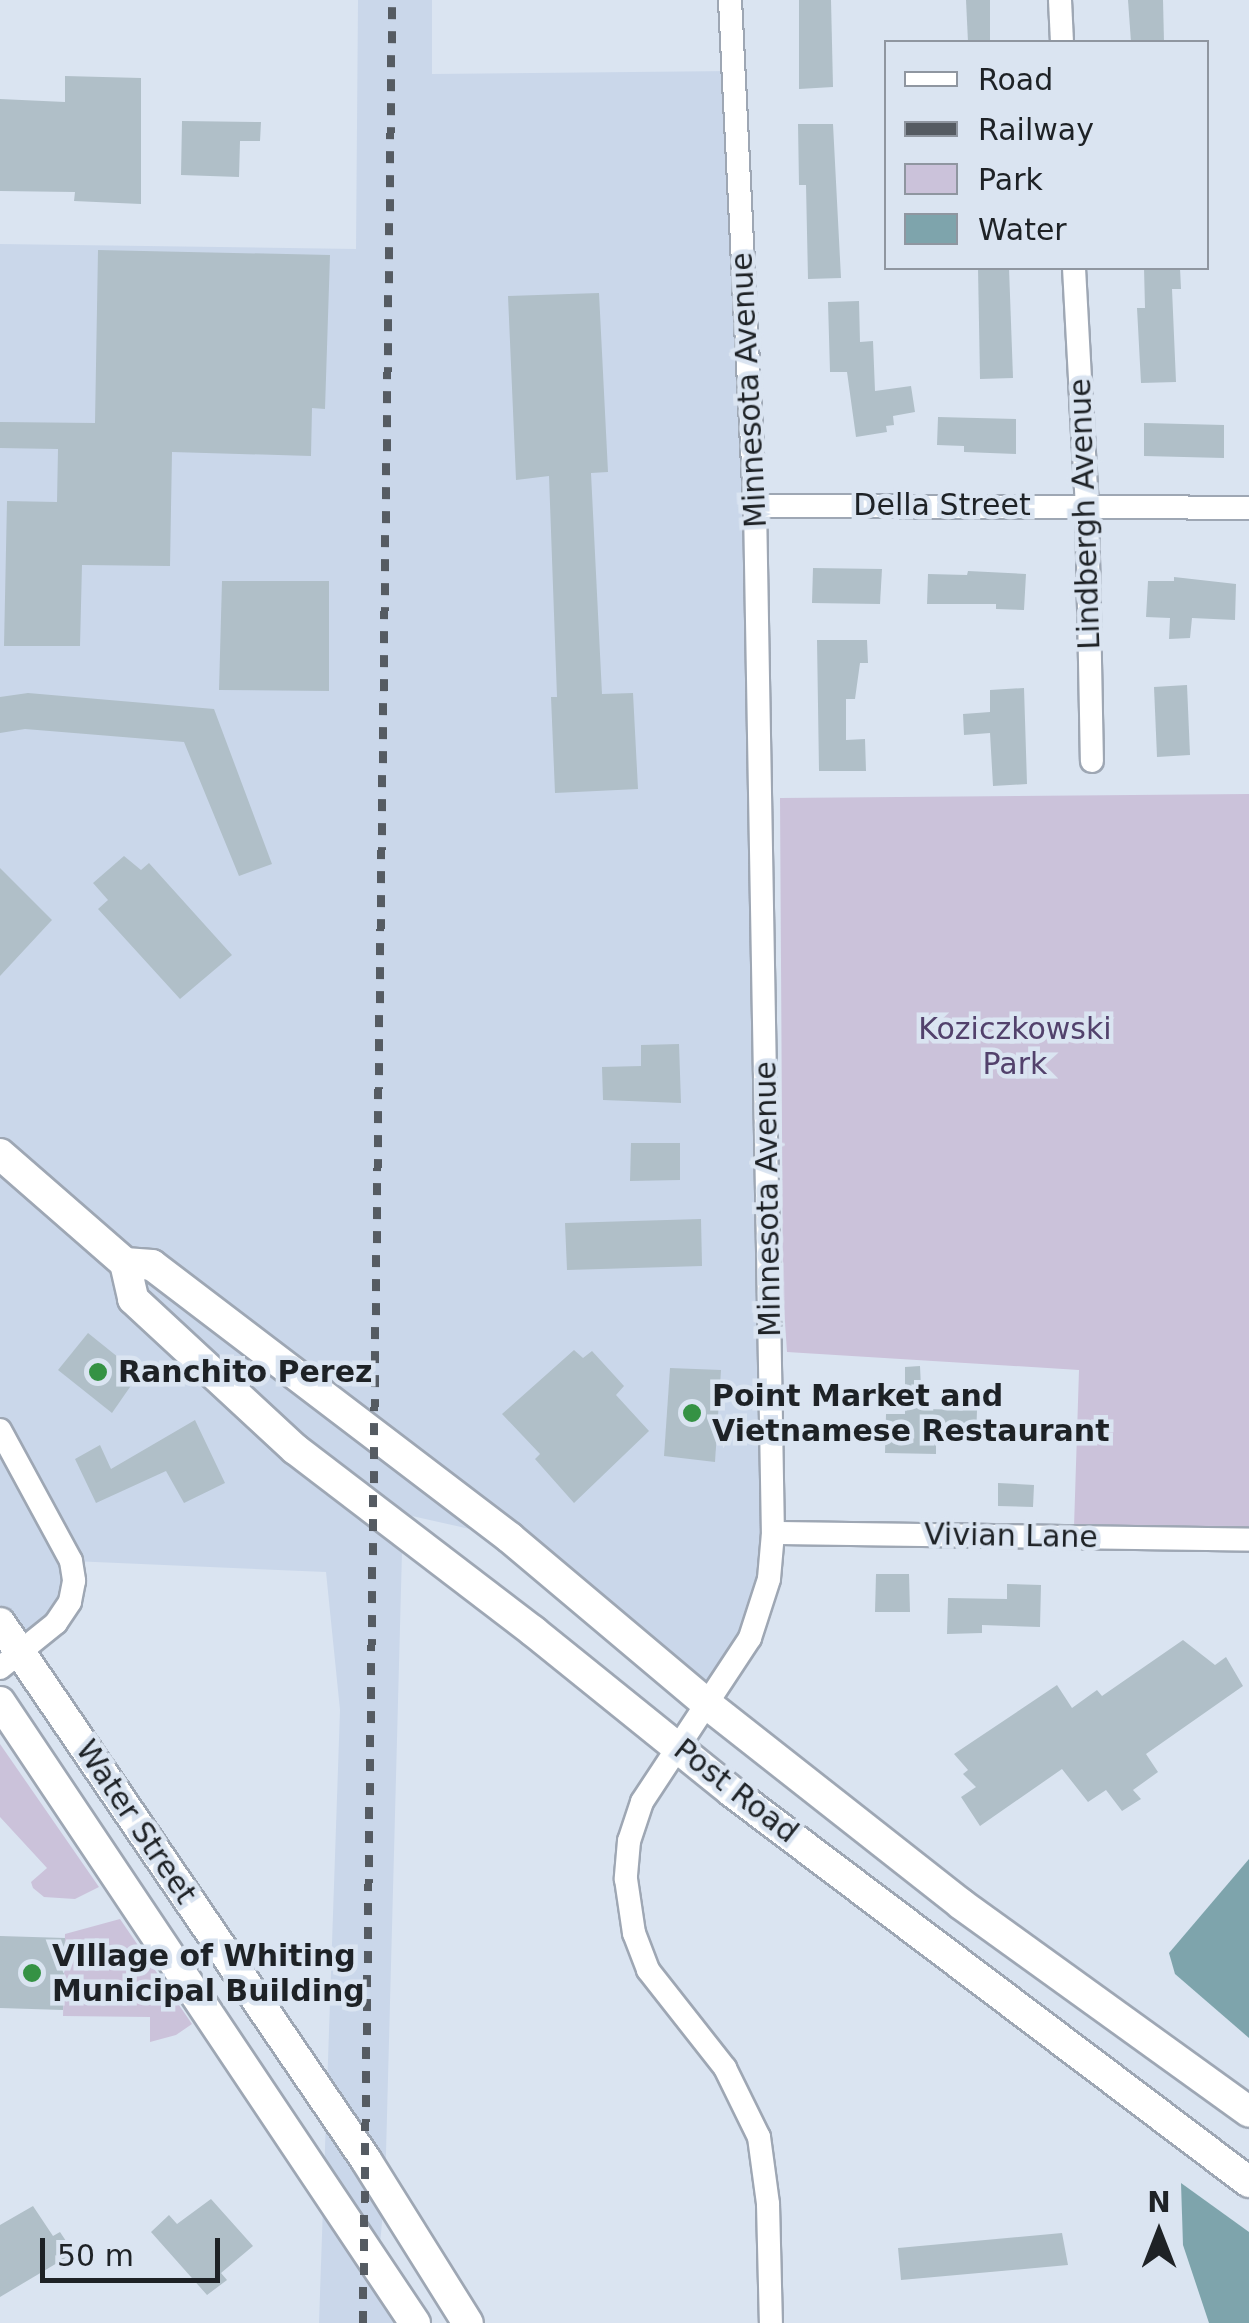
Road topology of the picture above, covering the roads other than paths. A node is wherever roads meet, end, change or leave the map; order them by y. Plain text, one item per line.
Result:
1 (730, 0) edge
2 (1060, 0) edge
3 (1062, 40) edge
4 (1074, 270) edge
5 (1087, 505) junction
6 (755, 506) junction
7 (1249, 508) edge
8 (1092, 761) dead end
9 (0, 1154) edge
10 (125, 1263) junction
11 (0, 1430) edge
12 (772, 1533) junction
13 (1249, 1540) edge
14 (0, 1623) edge
15 (11, 1661) edge
16 (0, 1702) edge
17 (707, 1704) junction
18 (678, 1746) junction
19 (1249, 2112) edge
20 (1249, 2182) edge
21 (415, 2323) edge
22 (468, 2323) edge
23 (771, 2323) edge

1 - 6 street, Minnesota Avenue
2 - 3 street
4 - 5 street, Lindbergh Avenue
5 - 6 street, Della Street
5 - 7 street, Della Street
5 - 8 street, Lindbergh Avenue
6 - 12 street, Minnesota Avenue
9 - 10 main road
10 - 17 main road, Post Road
10 - 18 main road, Post Road
11 - 15 street
12 - 13 street, Vivian Lane
12 - 17 street, Minnesota Avenue
14 - 15 main road, Water Street
15 - 22 main road, Water Street
16 - 21 main road, Water Street
17 - 18 street, Minnesota Avenue
17 - 19 main road, Post Road
18 - 20 main road, Post Road
18 - 23 street, Minnesota Avenue

